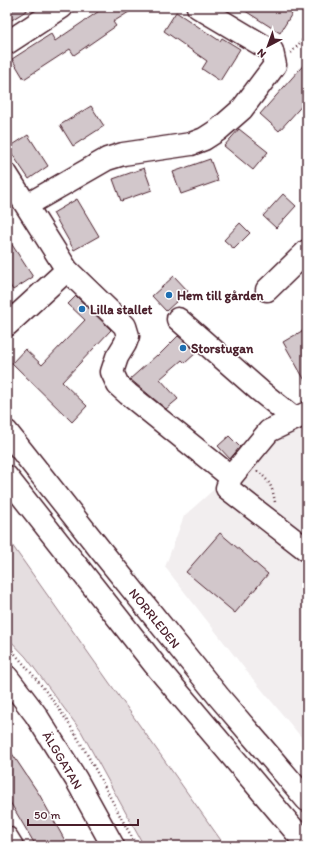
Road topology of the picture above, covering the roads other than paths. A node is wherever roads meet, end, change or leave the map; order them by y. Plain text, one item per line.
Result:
1 (62, 7) edge
2 (198, 7) edge
3 (7, 43) edge
4 (7, 175) edge
5 (27, 205) junction
6 (307, 251) edge
7 (67, 270) junction
8 (267, 290) dead end
9 (178, 319) dead end
10 (7, 325) edge
11 (301, 416) edge
12 (7, 432) edge
13 (238, 469) junction
14 (7, 477) edge
15 (307, 550) edge
16 (7, 677) edge
17 (307, 800) edge
18 (7, 838) edge
19 (307, 845) edge
20 (12, 846) edge
21 (112, 846) edge

1 - 3 street
2 - 5 street
4 - 5 street
5 - 7 street
6 - 8 street
7 - 10 street
7 - 13 street
9 - 11 street
11 - 13 street
12 - 17 street, NORRLEDEN
13 - 15 street
14 - 19 street
16 - 21 street, ÄLGGATAN
18 - 20 street

